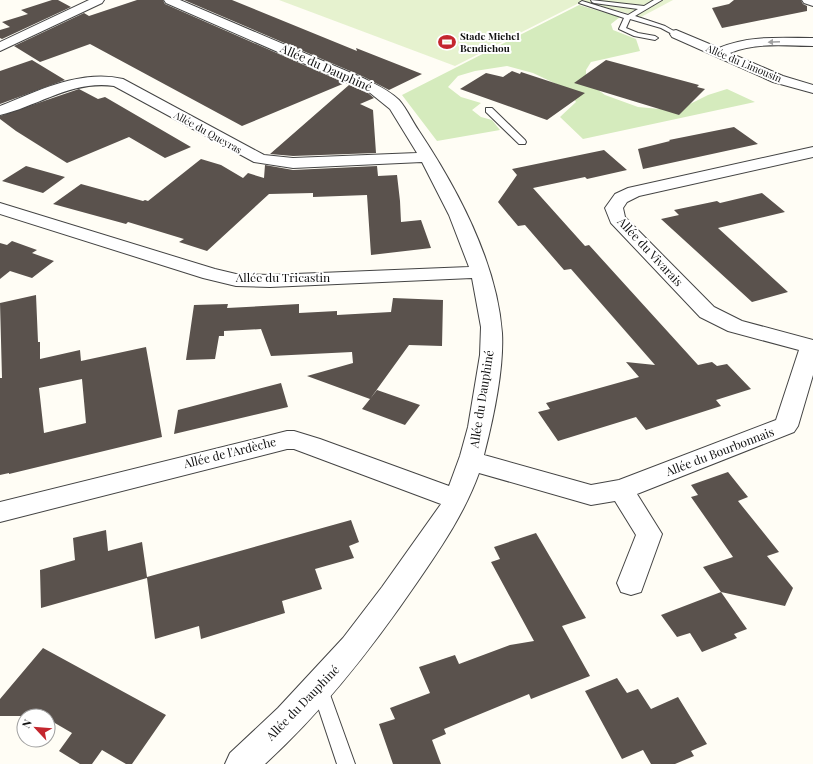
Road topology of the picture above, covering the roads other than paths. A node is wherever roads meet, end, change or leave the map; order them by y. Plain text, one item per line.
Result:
1 (98, 0) edge
2 (170, 0) edge
3 (659, 0) edge
4 (808, 0) edge
5 (585, 2) edge
6 (813, 2) edge
7 (644, 8) junction
8 (628, 18) junction
9 (676, 34) joint
10 (656, 38) dead end
11 (813, 42) edge
12 (0, 47) edge
13 (720, 53) junction
14 (813, 89) edge
15 (489, 110) dead end
16 (0, 111) edge
17 (522, 142) dead end
18 (813, 152) edge
19 (428, 157) junction
20 (0, 208) edge
21 (480, 272) junction
22 (812, 347) edge
23 (471, 461) junction
24 (620, 490) junction
25 (456, 499) junction
26 (0, 512) edge
27 (631, 583) dead end
28 (320, 689) junction
29 (241, 764) edge
30 (346, 764) edge

1 - 12 street
2 - 19 street, Allée du Dauphiné
3 - 7 lane
4 - 6 street
5 - 7 lane
5 - 8 lane
7 - 8 lane
8 - 9 lane
8 - 10 lane
9 - 13 street, Allée du Limousin
11 -> 13 street
13 - 14 street, Allée du Limousin
15 - 17 lane
16 - 19 street, Allée du Queyras
18 - 22 street, Allée du Vivarais
19 - 21 street, Allée du Dauphiné
20 - 21 street, Allée du Tricastin
21 - 23 street, Allée du Dauphiné
22 - 24 street, Allée du Bourbonnais
23 - 24 street, Allée du Bourbonnais
23 - 25 street, Allée du Dauphiné
24 - 27 street
25 - 26 street, Allée de l'Ardèche
25 - 28 street, Allée du Dauphiné
28 - 29 street, Allée du Dauphiné
28 - 30 lane

